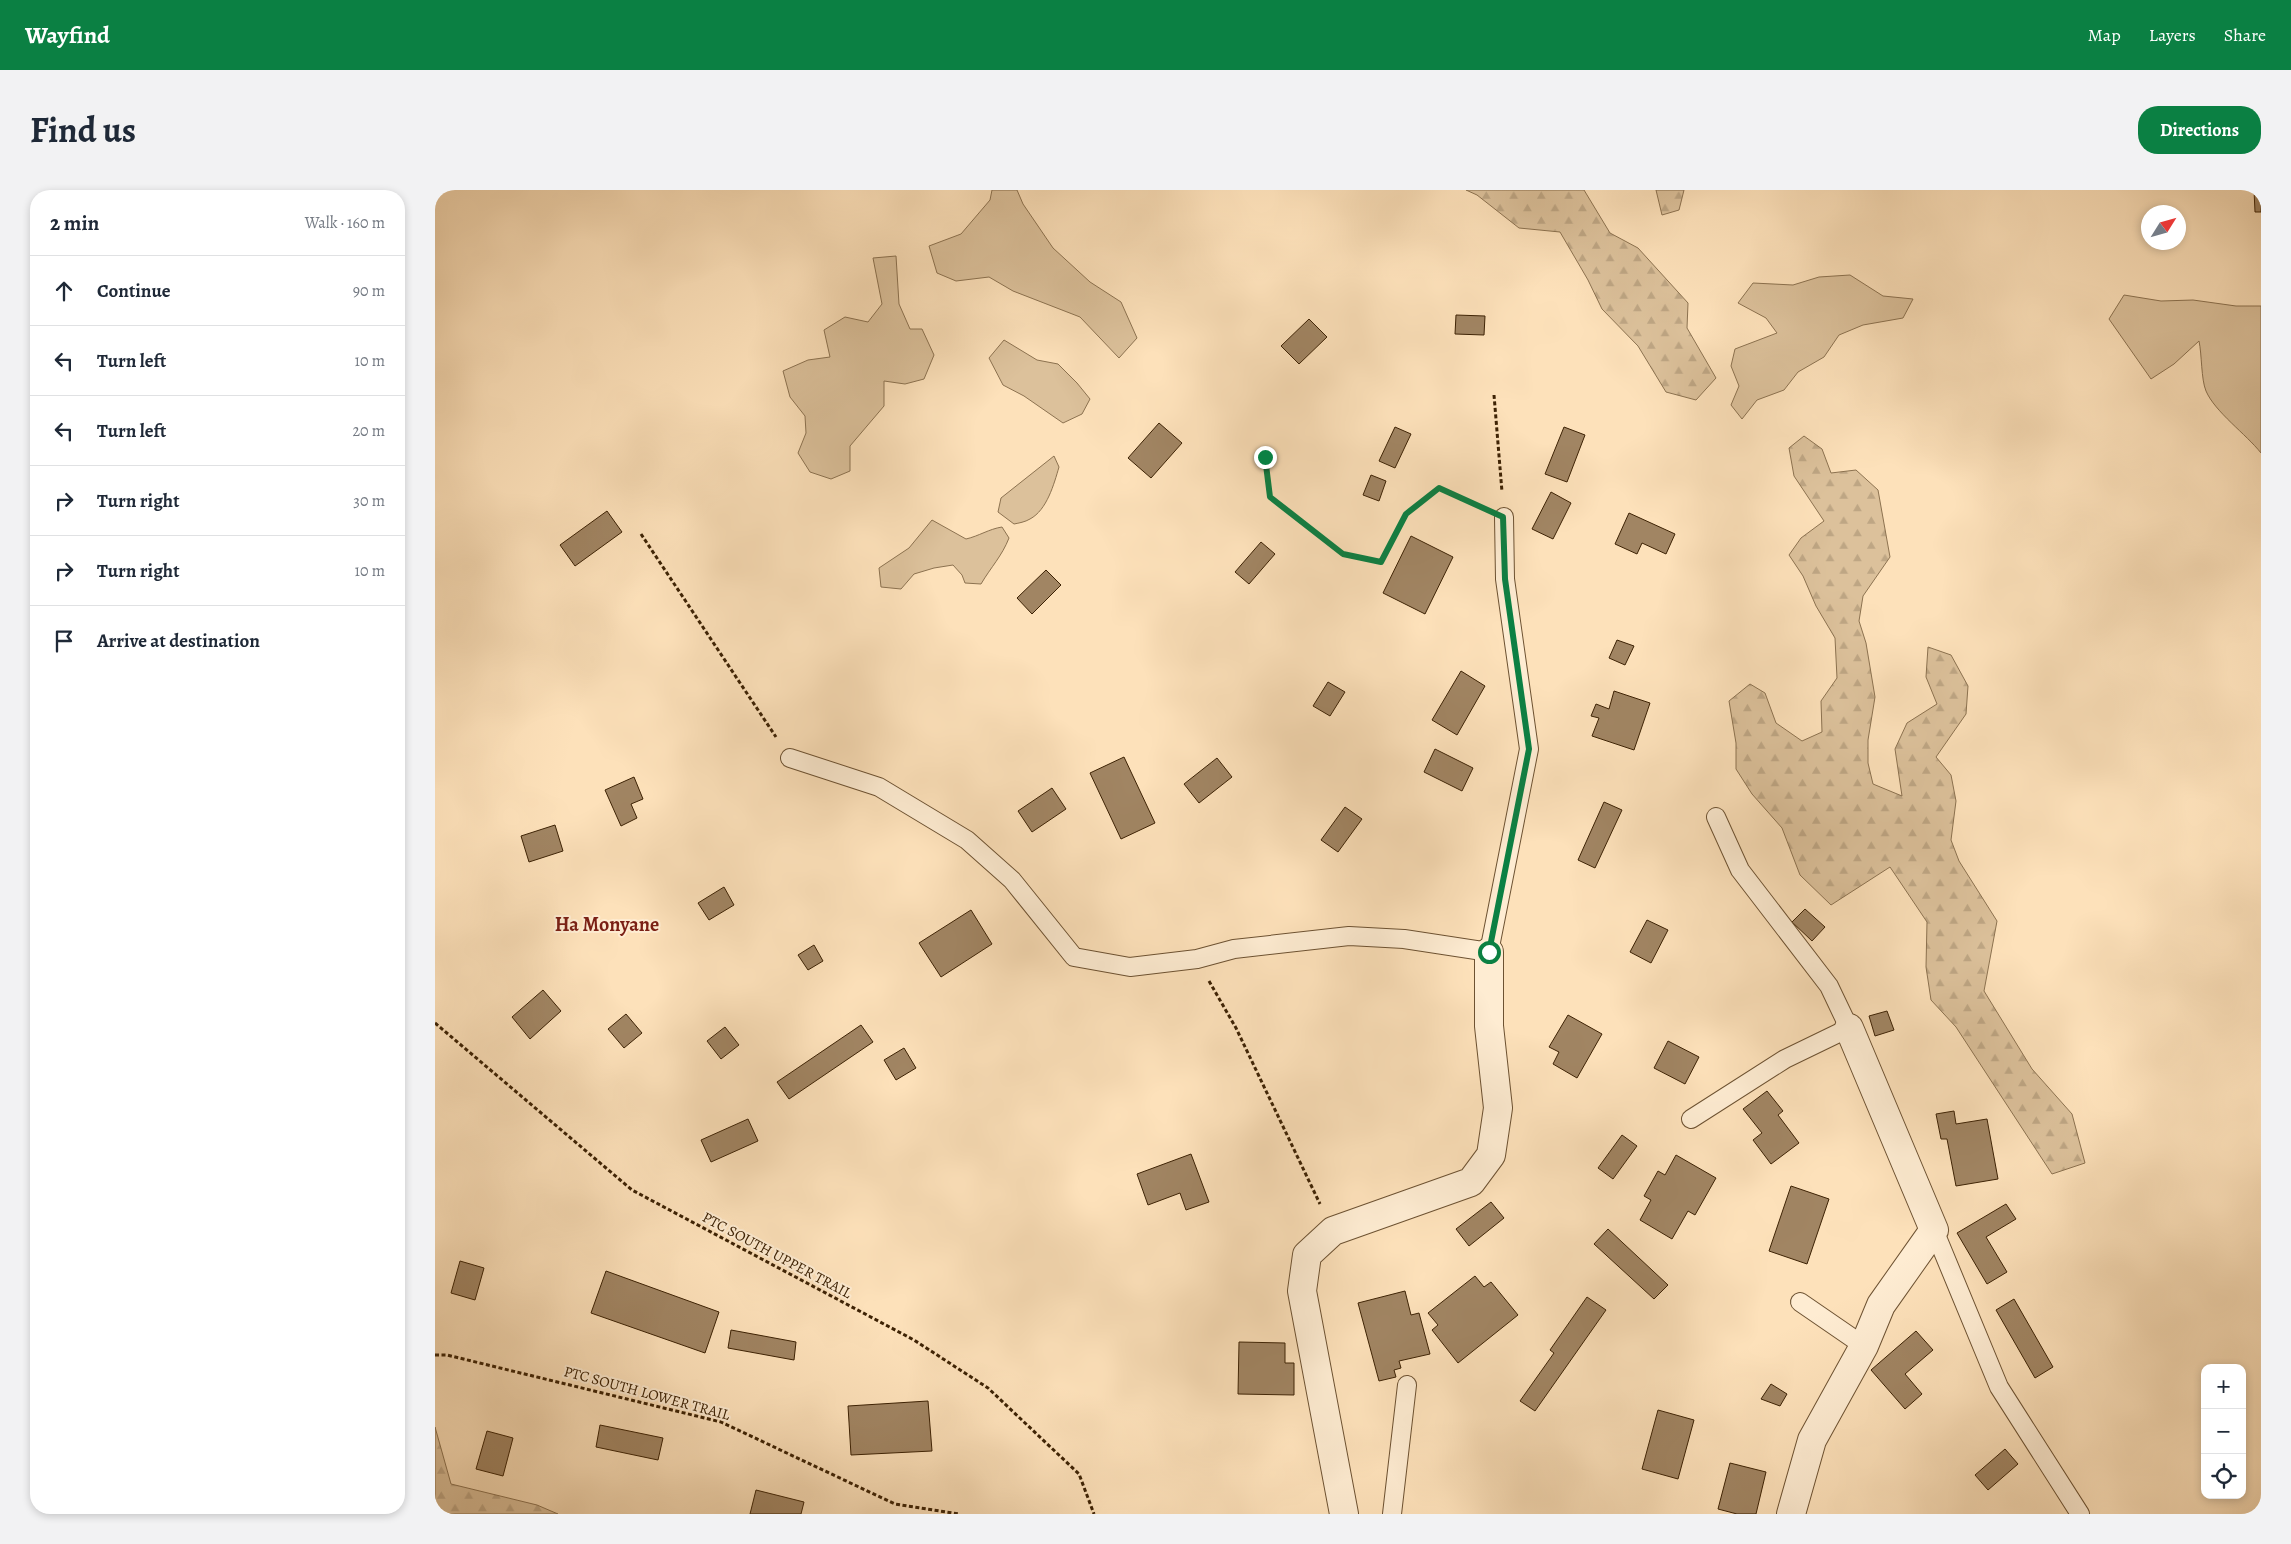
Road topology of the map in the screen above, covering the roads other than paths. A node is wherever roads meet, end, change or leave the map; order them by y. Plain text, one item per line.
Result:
1 (1503, 517) road end
2 (790, 758) road end
3 (1716, 817) dead end
4 (1489, 952) junction
5 (1849, 1028) junction
6 (1691, 1118) dead end
7 (1934, 1230) junction
8 (1800, 1302) dead end
9 (1864, 1346) junction
10 (1407, 1384) dead end
11 (1344, 1514) edge
12 (1391, 1514) edge
13 (1791, 1514) edge
14 (2080, 1514) edge

1 - 4 lane
2 - 4 lane
3 - 5 lane
4 - 11 street
5 - 6 lane
5 - 7 street
7 - 9 street
7 - 14 lane
8 - 9 lane
9 - 13 street
10 - 12 lane

